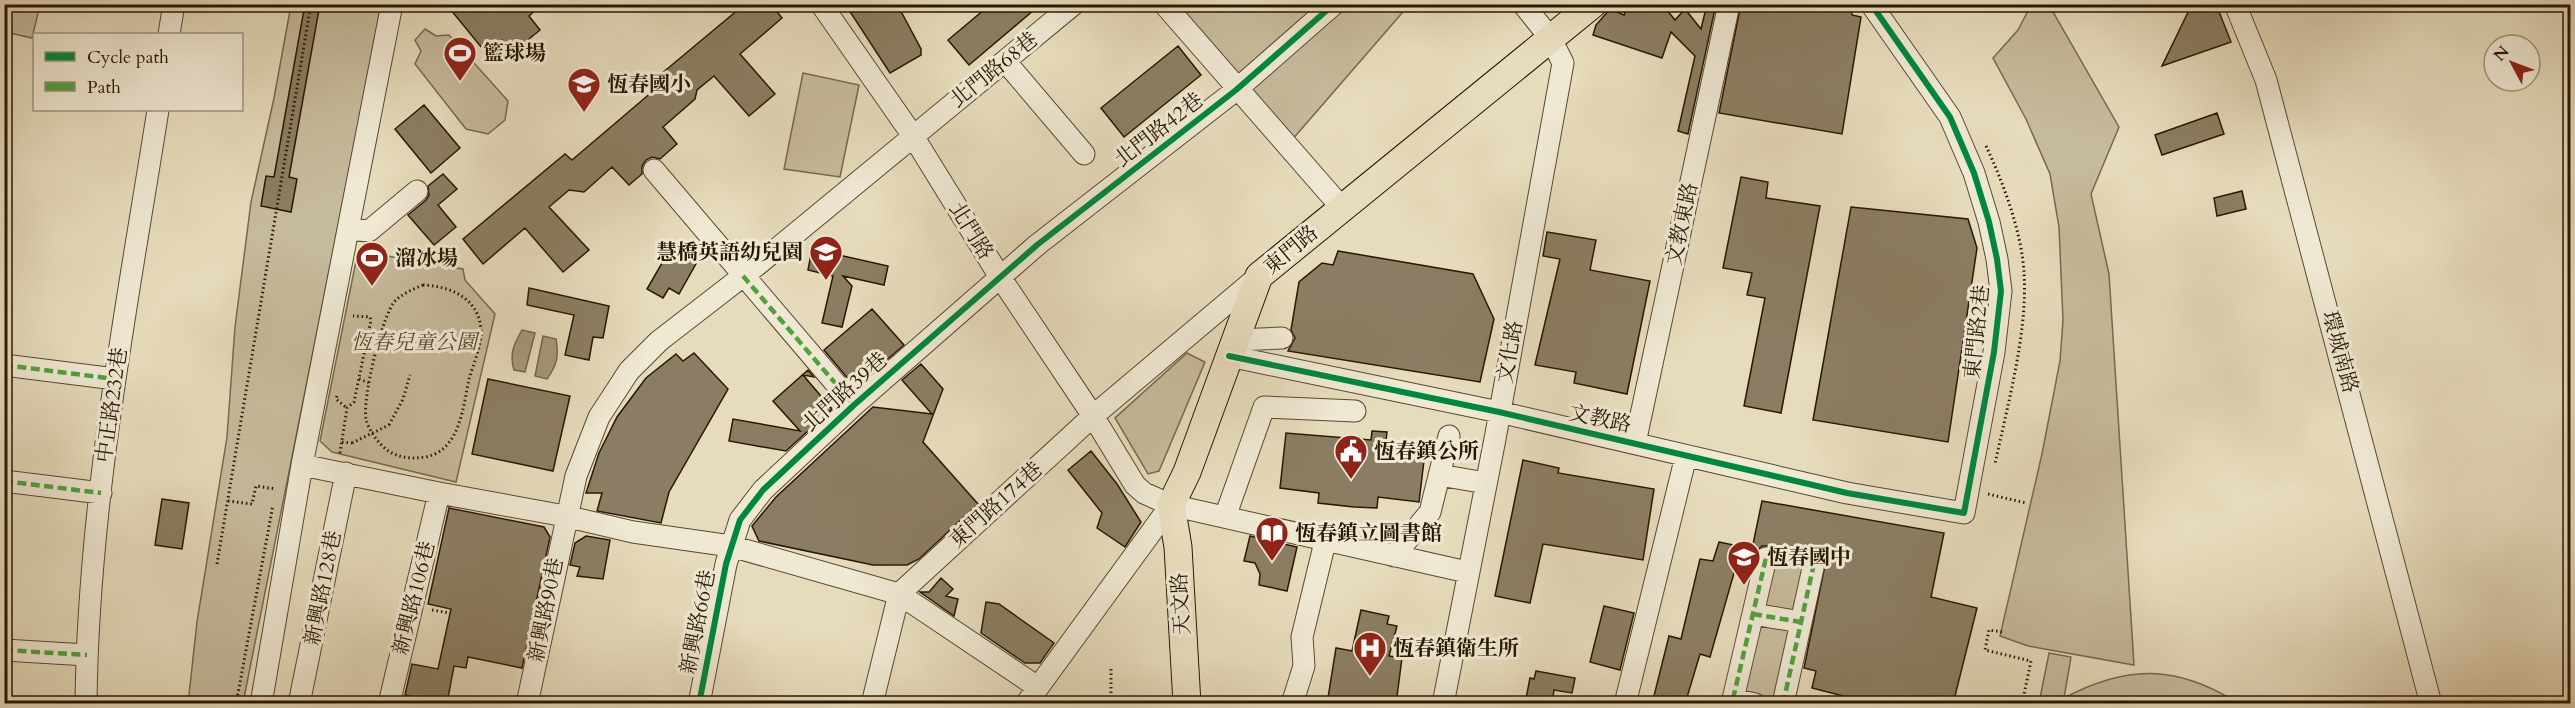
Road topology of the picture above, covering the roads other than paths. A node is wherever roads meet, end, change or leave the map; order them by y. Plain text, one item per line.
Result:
1 (174, 4) edge
2 (392, 4) edge
3 (1074, 4) edge
4 (1164, 4) edge
5 (1335, 4) edge
6 (1523, 4) edge
7 (1593, 4) edge
8 (1729, 4) edge
9 (1871, 4) edge
10 (2235, 4) edge
11 (825, 6) edge
12 (170, 33) edge
13 (1551, 39) junction
14 (1005, 61) junction
15 (1236, 90) junction
16 (158, 111) edge
17 (913, 136) junction
18 (1084, 154) dead end
19 (654, 170) dead end
20 (417, 191) dead end
21 (1342, 208) junction
22 (348, 229) junction
23 (743, 276) junction
24 (1259, 276) junction
25 (1000, 278) junction
26 (1281, 338) dead end
27 (1233, 348) junction
28 (4, 365) edge
29 (115, 379) junction
30 (854, 405) junction
31 (1355, 411) dead end
32 (1499, 412) junction
33 (1093, 416) junction
34 (1449, 436) dead end
35 (1635, 443) junction
36 (1686, 456) junction
37 (343, 463) junction
38 (302, 465) junction
39 (1439, 475) junction
40 (4, 481) edge
41 (1486, 483) junction
42 (101, 493) junction
43 (439, 494) junction
44 (1171, 505) junction
45 (1964, 513) joint
46 (566, 516) junction
47 (1225, 518) junction
48 (1325, 542) junction
49 (731, 546) junction
50 (1394, 556) junction
51 (1766, 558) dead end
52 (1813, 568) dead end
53 (1467, 572) junction
54 (899, 594) junction
55 (1753, 614) junction
56 (1801, 622) junction
57 (4, 650) edge
58 (87, 655) junction
59 (1031, 695) edge
60 (1732, 701) edge
61 (86, 704) edge
62 (261, 704) edge
63 (299, 704) edge
64 (389, 704) edge
65 (527, 704) edge
66 (699, 704) edge
67 (872, 704) edge
68 (1186, 704) edge
69 (1292, 704) edge
70 (1443, 704) edge
71 (1625, 704) edge
72 (1755, 704) edge
73 (1783, 704) edge
74 (2431, 704) edge

1 - 12 street
2 - 22 street
3 - 14 street, 北門路68巷
4 - 15 street
5 - 15 street, 北門路42巷
6 - 13 street, 文化路
7 - 13 main road, 東門路
8 - 35 street, 文教東路
9 - 45 street, 東門路2巷
10 - 74 street, 環城南路
11 - 17 street, 北門路
13 - 21 main road, 東門路
13 - 32 street, 文化路
14 - 17 street, 北門路68巷
14 - 18 street
15 - 21 street
15 - 25 street, 北門路42巷
16 - 29 street, 中正路232巷
17 - 23 street
17 - 25 street, 北門路
19 - 23 street
20 - 22 street
21 - 24 main road, 東門路
22 - 38 street
23 - 30 street
23 - 46 street
24 - 27 main road, 東門路
24 - 33 street, 東門路174巷
25 - 30 street, 北門路39巷
25 - 33 street, 北門路
26 - 27 street
27 - 32 street, 文教路
27 - 44 main road, 東門路
28 - 29 street
29 - 42 street, 中正路232巷
30 - 49 street, 北門路39巷
31 - 47 street
32 - 35 street, 文教路
32 - 41 street, 文化路
33 - 44 street, 北門路
33 - 54 street, 東門路174巷
34 - 39 street
35 - 36 street, 文教路
36 - 45 street, 文教路
36 - 71 street
37 - 38 street
37 - 43 street
37 - 63 street, 新興路128巷
38 - 62 street
39 - 41 street
39 - 50 street
40 - 42 street
41 - 53 street, 文化路
42 - 58 street, 中正路232巷
43 - 46 street
43 - 64 street, 新興路106巷
44 - 47 street, 北門路
44 - 59 street, 東門路
44 - 68 main road, 天文路
46 - 49 street
46 - 65 street, 新興路90巷
47 - 48 street, 北門路
48 - 50 street, 北門路
48 - 69 street
49 - 54 street
49 - 66 street, 新興路66巷
50 - 53 street, 北門路
51 - 55 street
52 - 56 street
53 - 70 street, 文化路
54 - 59 street
54 - 67 street
55 - 56 street
55 - 60 street
56 - 73 street
57 - 58 street
58 - 61 street, 中正路232巷
60 - 72 street

